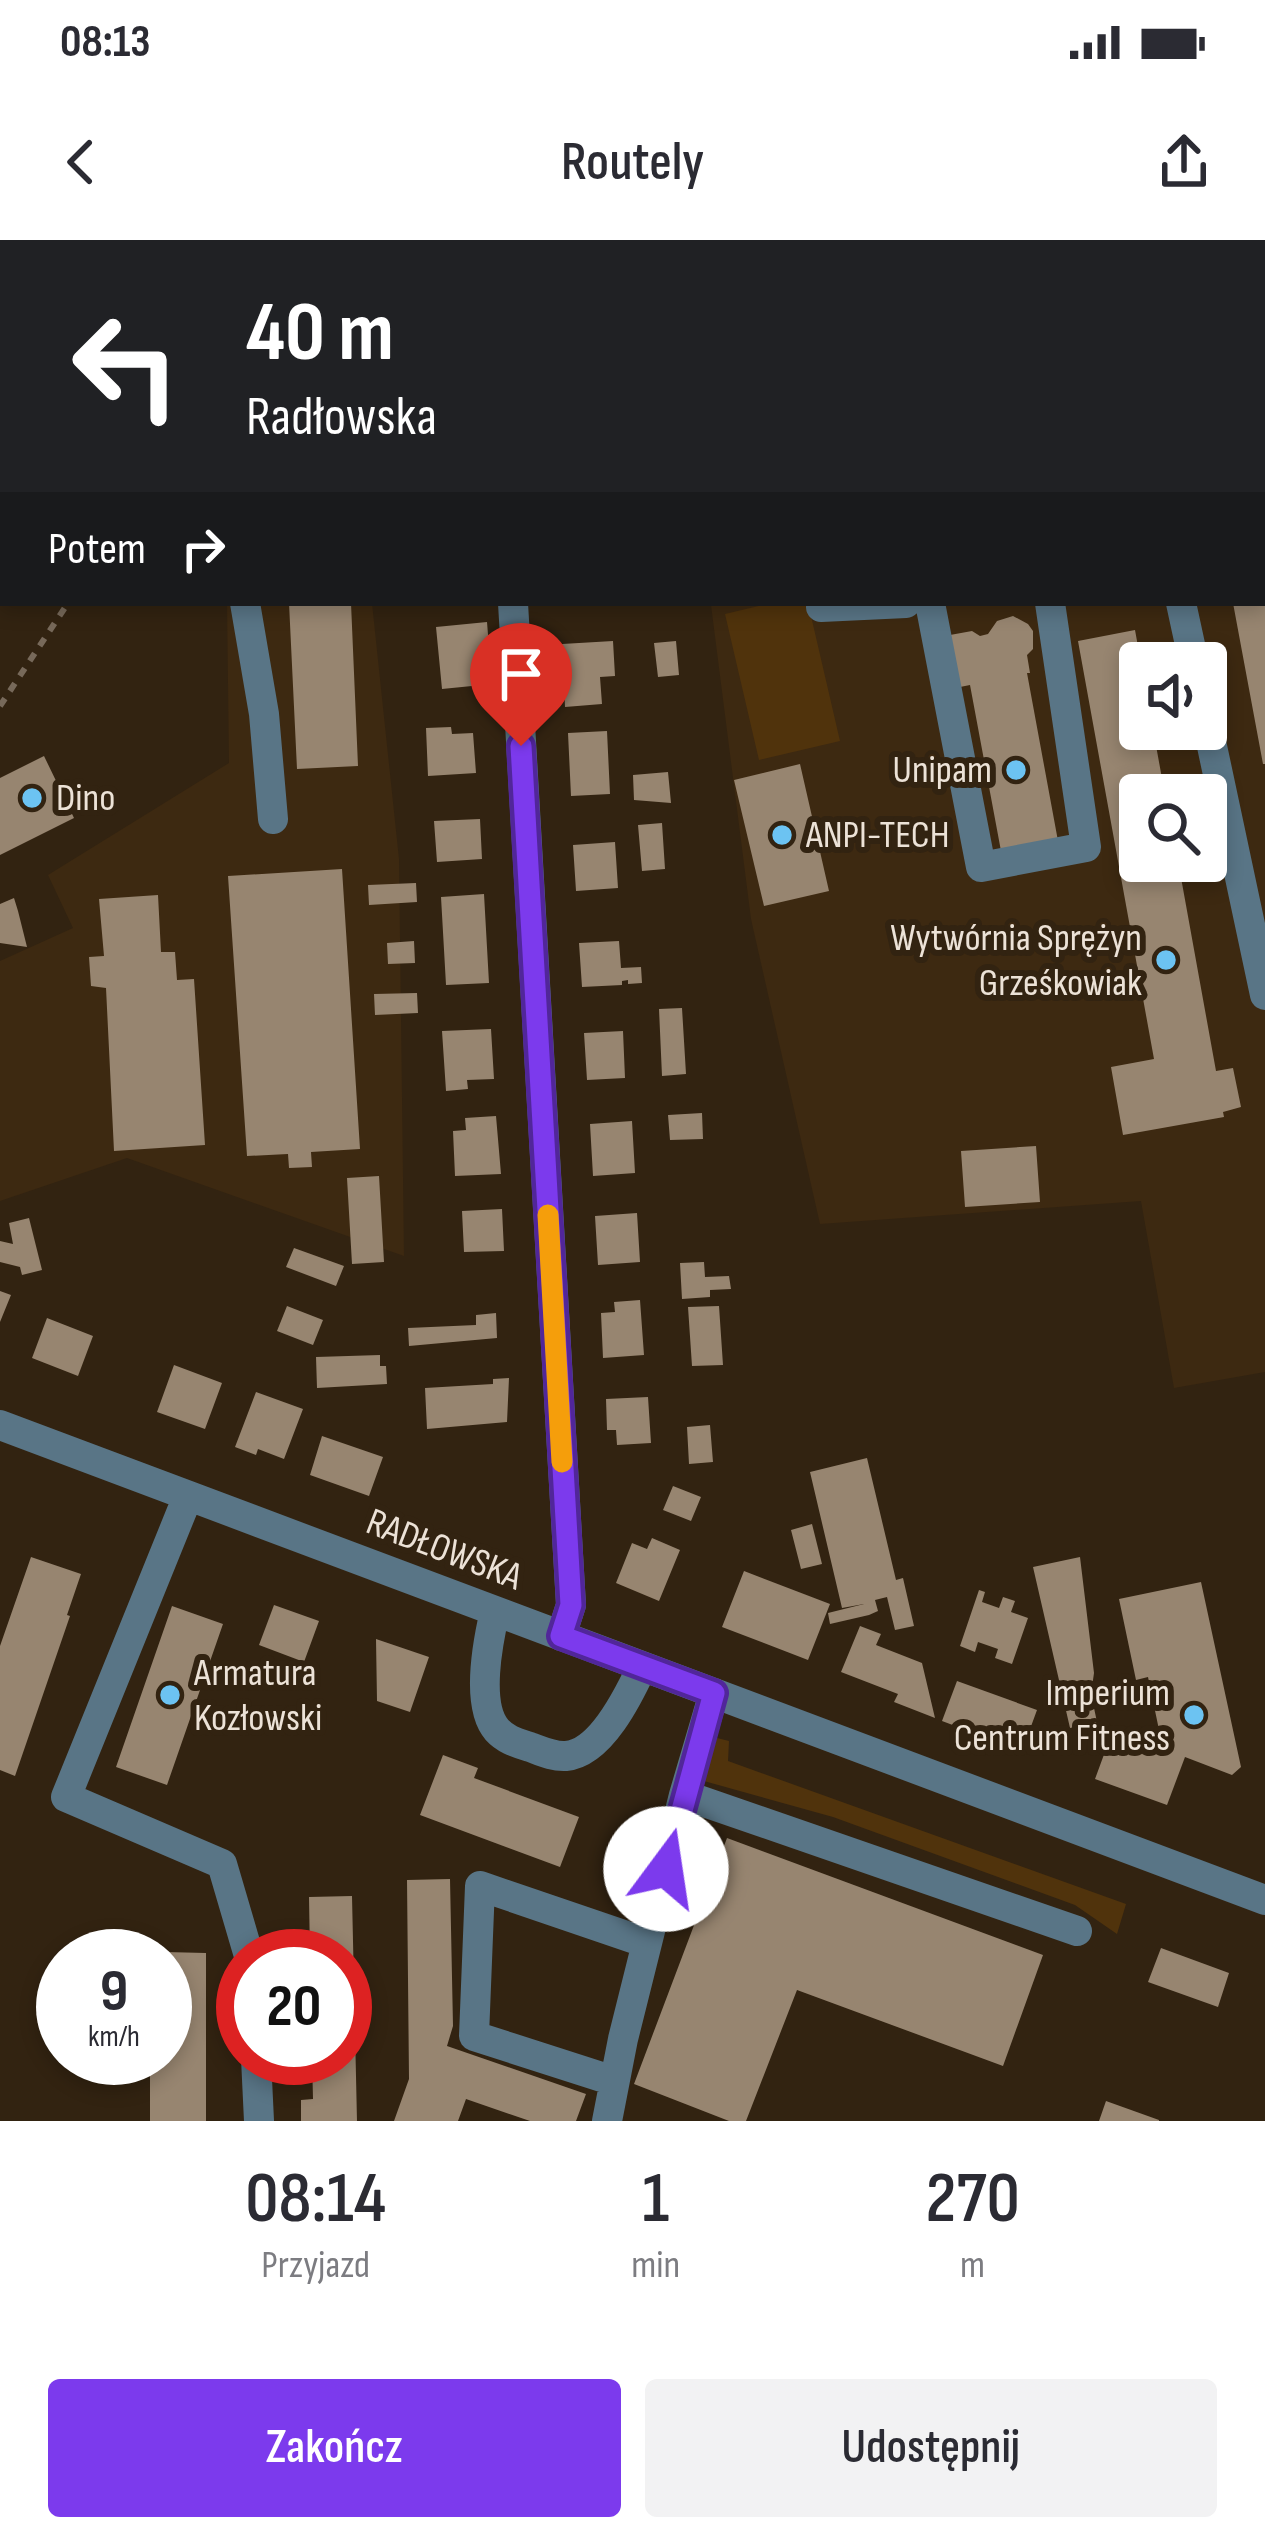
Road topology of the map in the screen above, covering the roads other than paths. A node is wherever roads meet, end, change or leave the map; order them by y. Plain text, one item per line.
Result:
1 (246, 606) edge
2 (512, 606) edge
3 (842, 606) edge
4 (931, 606) edge
5 (1050, 606) edge
6 (1182, 606) edge
7 (821, 607) dead end
8 (1189, 642) edge
9 (1213, 750) edge
10 (273, 819) dead end
11 (1265, 995) edge
12 (0, 1425) edge
13 (188, 1496) junction
14 (495, 1611) junction
15 (561, 1636) junction
16 (642, 1666) junction
17 (714, 1693) junction
18 (685, 1795) junction
19 (1265, 1900) edge
20 (240, 1929) edge
21 (1077, 1931) dead end
22 (647, 1943) junction
23 (614, 2081) junction
24 (257, 2085) edge
25 (259, 2121) edge
26 (607, 2121) edge

1 - 10 street
2 - 15 street
3 - 7 street
4 - 5 street
6 - 8 street
9 - 11 street
12 - 13 street, RADŁOWSKA
13 - 14 street, RADŁOWSKA
13 - 20 street
14 - 15 street, RADŁOWSKA
14 - 16 street
15 - 16 street, RADŁOWSKA
16 - 17 street, RADŁOWSKA
17 - 18 street
17 - 19 street, RADŁOWSKA
18 - 21 street
18 - 22 street
22 - 23 street
22 - 23 street
23 - 26 street
24 - 25 street

